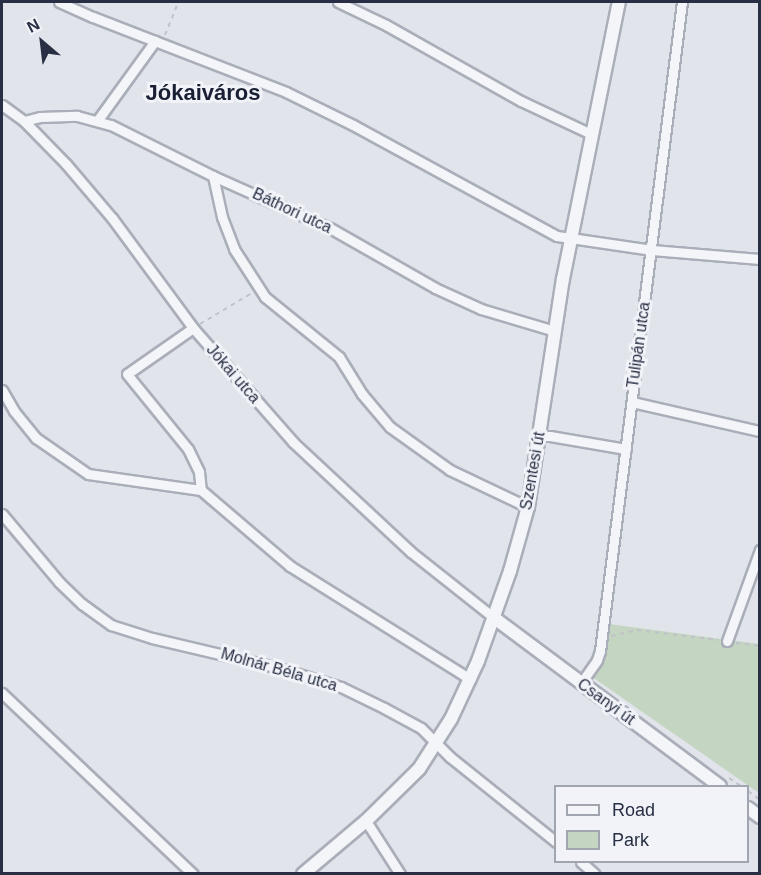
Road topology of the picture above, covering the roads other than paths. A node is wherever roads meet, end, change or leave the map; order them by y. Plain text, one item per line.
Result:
1 (59, 2) edge
2 (338, 2) edge
3 (620, 2) edge
4 (682, 2) edge
5 (158, 42) junction
6 (3, 109) edge
7 (24, 121) junction
8 (97, 122) junction
9 (591, 134) junction
10 (213, 176) junction
11 (571, 240) junction
12 (652, 250) junction
13 (759, 259) edge
14 (193, 328) junction
15 (555, 331) junction
16 (2, 390) edge
17 (632, 402) junction
18 (759, 431) edge
19 (540, 436) junction
20 (626, 449) junction
21 (201, 490) junction
22 (528, 507) junction
23 (2, 514) edge
24 (759, 550) edge
25 (492, 618) junction
26 (727, 642) road end
27 (470, 679) junction
28 (581, 683) junction
29 (2, 693) edge
30 (438, 742) junction
31 (719, 785) edge
32 (366, 821) junction
33 (554, 841) edge
34 (583, 863) edge
35 (193, 873) edge
36 (303, 873) edge
37 (400, 873) edge
38 (595, 873) edge

1 - 5 street
2 - 9 street
3 - 9 street, Szentesi út
4 - 12 street, Tulipán utca
5 - 8 street
5 - 11 street
6 - 7 street, Jókai utca
7 - 8 street, Báthori utca
7 - 14 street, Jókai utca
8 - 10 street, Báthori utca
9 - 11 street, Szentesi út
10 - 15 street, Báthori utca
10 - 22 street
11 - 12 street
11 - 15 street, Szentesi út
12 - 13 street
12 - 17 street, Tulipán utca
14 - 21 street
14 - 25 street, Jókai utca
15 - 19 street, Szentesi út
16 - 21 street
17 - 18 street
17 - 20 street, Tulipán utca
19 - 20 street
19 - 22 street, Szentesi út
20 - 28 street, Tulipán utca
21 - 27 street
22 - 25 street, Szentesi út
23 - 30 street, Molnár Béla utca
24 - 26 street
25 - 27 street, Szentesi út
25 - 28 street, Csanyi út
27 - 30 street, Szentesi út
28 - 31 street, Csanyi út
29 - 35 street
30 - 32 street, Szentesi út
30 - 33 street, Molnár Béla utca
32 - 36 street, Szentesi út
32 - 37 street
34 - 38 street

